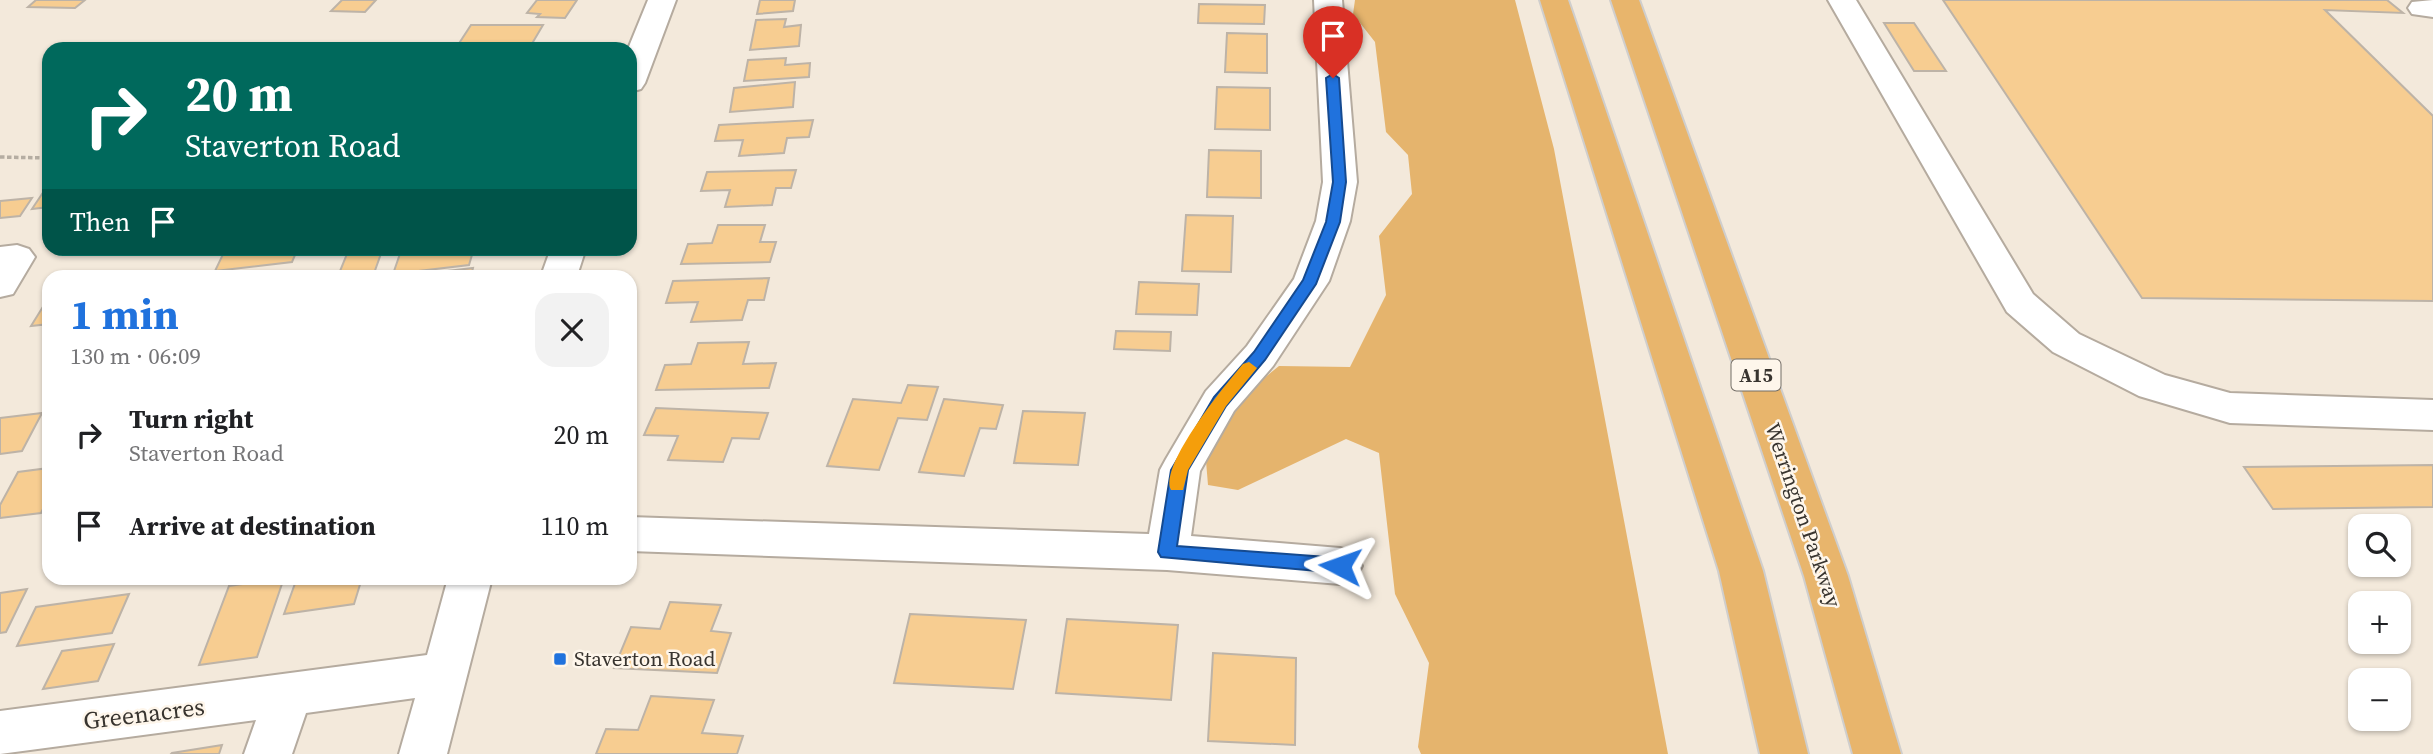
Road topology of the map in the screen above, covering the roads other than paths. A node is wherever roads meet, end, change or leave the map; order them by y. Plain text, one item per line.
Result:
1 (662, 0) edge
2 (1328, 0) edge
3 (1554, 0) edge
4 (1625, 0) edge
5 (1842, 0) edge
6 (637, 65) edge
7 (0, 259) edge
8 (0, 285) edge
9 (2433, 415) edge
10 (637, 534) edge
11 (1167, 552) junction
12 (1340, 566) dead end
13 (468, 585) edge
14 (444, 673) junction
15 (288, 695) junction
16 (0, 733) edge
17 (268, 754) edge
18 (423, 754) edge
19 (1784, 754) edge
20 (1877, 754) edge

1 - 6 street
2 - 11 street
3 - 19 highway
4 - 20 highway, Werrington Parkway / A15
5 - 9 street
7 - 8 street
10 - 11 street
11 - 12 street
13 - 14 street
14 - 15 street, Greenacres
14 - 18 street
15 - 16 street, Greenacres
15 - 17 street

